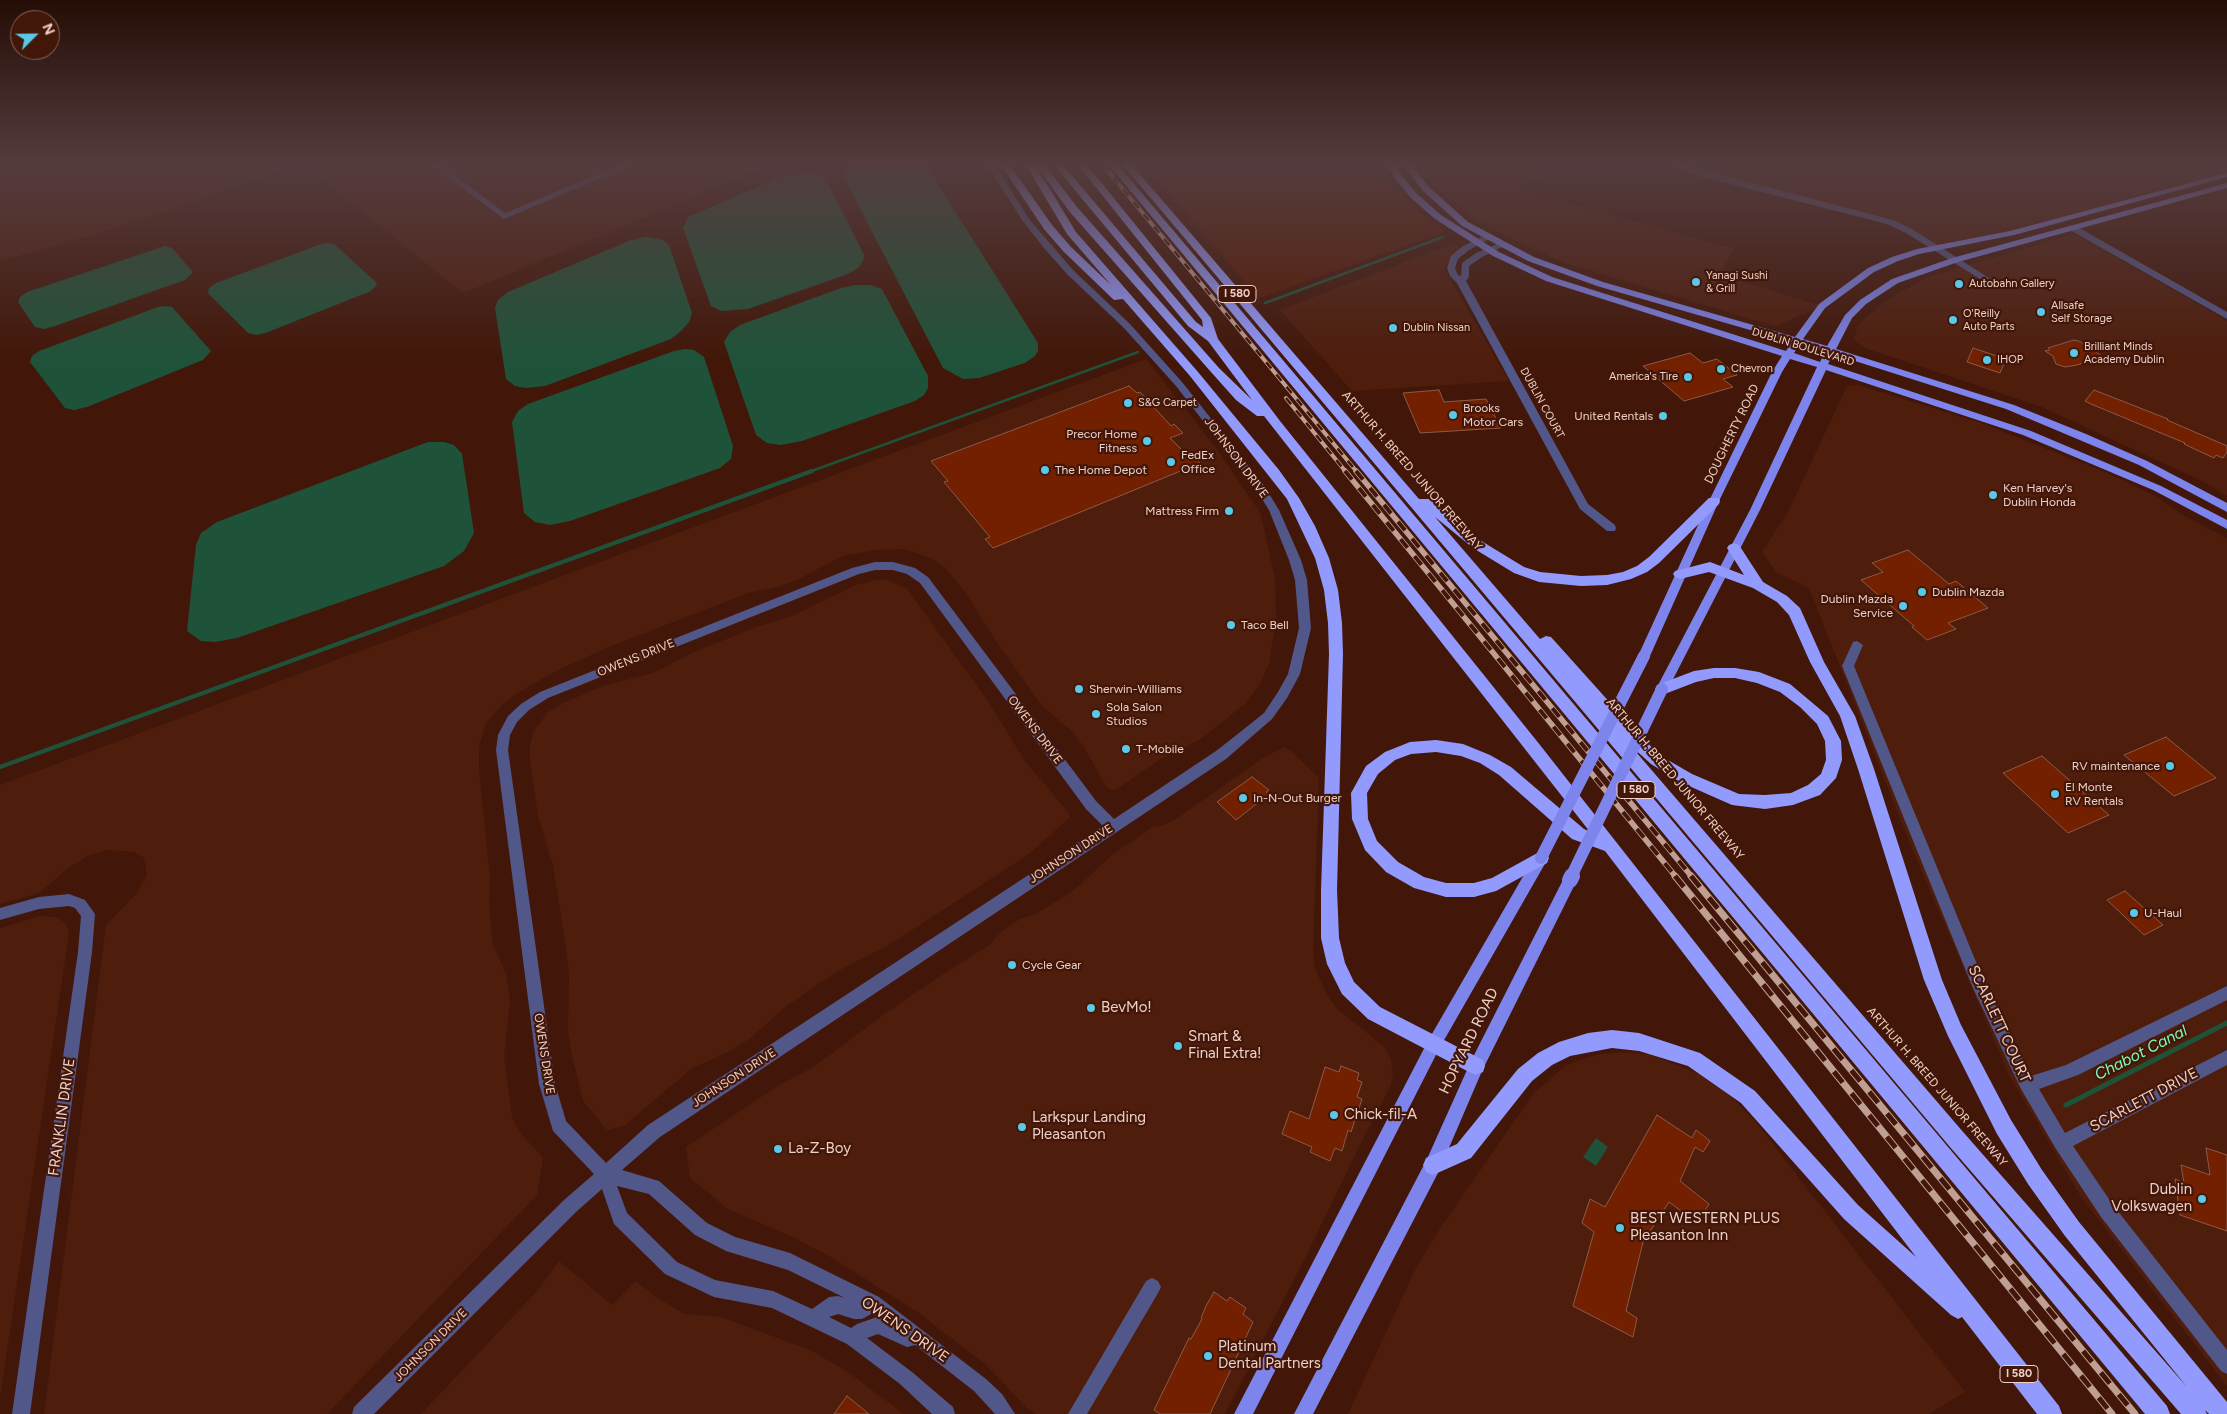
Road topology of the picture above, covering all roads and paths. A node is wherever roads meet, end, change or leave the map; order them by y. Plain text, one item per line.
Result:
1 (1035, 231) edge
2 (1052, 231) edge
3 (1070, 231) edge
4 (1093, 231) edge
5 (1113, 231) edge
6 (1135, 231) edge
7 (1167, 231) edge
8 (1183, 231) edge
9 (1458, 231) edge
10 (1478, 231) edge
11 (1906, 231) edge
12 (2018, 231) edge
13 (2037, 231) edge
14 (2062, 231) edge
15 (2078, 231) edge
16 (1489, 237) junction
17 (2027, 241) junction
18 (1477, 243) junction
19 (1502, 245) junction
20 (1937, 248) junction
21 (1490, 250) junction
22 (1955, 260) junction
23 (1461, 281) junction
24 (1996, 284) dead end
25 (2227, 316) edge
26 (1160, 335) junction
27 (1212, 339) junction
28 (1797, 340) junction
29 (1830, 350) junction
30 (1788, 355) junction
31 (1822, 366) junction
32 (1276, 424) junction
33 (2157, 488) junction
34 (1405, 490) junction
35 (1714, 501) junction
36 (2227, 508) edge
37 (2227, 516) edge
38 (2227, 525) edge
39 (1611, 528) dead end
40 (1446, 538) junction
41 (1734, 548) junction
42 (1722, 572) junction
43 (1680, 574) junction
44 (1758, 585) junction
45 (1857, 646) dead end
46 (1666, 686) junction
47 (1113, 827) junction
48 (1613, 849) junction
49 (1542, 858) junction
50 (0, 914) edge
51 (2227, 993) edge
52 (1434, 1044) junction
53 (2227, 1057) edge
54 (1476, 1066) junction
55 (2027, 1084) junction
56 (2062, 1143) junction
57 (1434, 1165) junction
58 (605, 1174) junction
59 (1152, 1287) dead end
60 (873, 1303) junction
61 (814, 1319) junction
62 (1987, 1334) junction
63 (917, 1335) junction
64 (853, 1338) junction
65 (2227, 1365) edge
66 (21, 1414) edge
67 (361, 1414) edge
68 (946, 1414) edge
69 (1006, 1414) edge
70 (1077, 1414) edge
71 (1243, 1414) edge
72 (1303, 1414) edge
73 (2051, 1414) edge
74 (2159, 1414) edge
75 (2196, 1414) edge
76 (2223, 1414) edge

1 - 47 street, JOHNSON DRIVE
2 - 26 highway
3 - 26 highway
4 - 32 highway
5 - 27 highway
6 - 27 highway, I 580
7 - 74 highway, I 580
8 - 34 highway, ARTHUR H. BREED JUNIOR FREEWAY / I 580
9 - 18 main road, DUBLIN BOULEVARD
10 - 16 main road, DUBLIN BOULEVARD
11 - 20 street
12 - 20 main road, DOUGHERTY ROAD
13 - 17 main road
14 - 17 main road
15 - 25 street
16 - 18 street, DUBLIN COURT
16 - 19 main road, DUBLIN BOULEVARD
17 - 22 main road
18 - 21 main road, DUBLIN BOULEVARD
18 - 23 street, DUBLIN COURT
19 - 21 street
19 - 28 main road, DUBLIN BOULEVARD
20 - 22 street
20 - 28 main road, DOUGHERTY ROAD
21 - 23 street
21 - 30 main road, DUBLIN BOULEVARD
22 - 24 street
22 - 29 main road
23 - 39 street, DUBLIN COURT
26 - 52 highway
27 - 32 highway, I 580
28 - 29 main road, DUBLIN BOULEVARD
28 - 30 main road, DOUGHERTY ROAD
29 - 31 main road
29 - 36 main road, DUBLIN BOULEVARD
30 - 31 main road, DUBLIN BOULEVARD
30 - 35 main road, DOUGHERTY ROAD
31 - 33 main road, DUBLIN BOULEVARD
31 - 41 main road
32 - 48 highway, I 580
33 - 37 main road
33 - 38 main road, DUBLIN BOULEVARD
34 - 35 highway
34 - 40 highway, ARTHUR H. BREED JUNIOR FREEWAY / I 580
35 - 43 main road, DOUGHERTY ROAD
40 - 46 highway
40 - 75 highway, ARTHUR H. BREED JUNIOR FREEWAY / I 580
41 - 42 main road
41 - 44 highway
42 - 43 highway
42 - 44 highway
42 - 46 main road
43 - 49 main road, DOUGHERTY ROAD, bridge
44 - 76 highway
45 - 55 street, SCARLETT COURT
46 - 54 main road, HOPYARD ROAD, bridge
47 - 58 street, JOHNSON DRIVE
47 - 58 street, OWENS DRIVE
48 - 49 highway
48 - 62 highway, I 580
49 - 52 main road, HOPYARD ROAD
50 - 66 street, FRANKLIN DRIVE
51 - 55 street
52 - 54 highway
52 - 71 main road, HOPYARD ROAD
53 - 56 street, SCARLETT DRIVE
54 - 57 main road, HOPYARD ROAD
55 - 56 street, SCARLETT COURT
56 - 65 street, SCARLETT COURT
57 - 62 highway
57 - 72 main road, HOPYARD ROAD
58 - 60 street, OWENS DRIVE
58 - 61 street, OWENS DRIVE
58 - 67 street, JOHNSON DRIVE
59 - 70 street
60 - 61 street
60 - 63 street, OWENS DRIVE
61 - 64 street, OWENS DRIVE
62 - 73 highway, I 580
63 - 64 street
63 - 69 street, OWENS DRIVE
64 - 68 street, OWENS DRIVE

